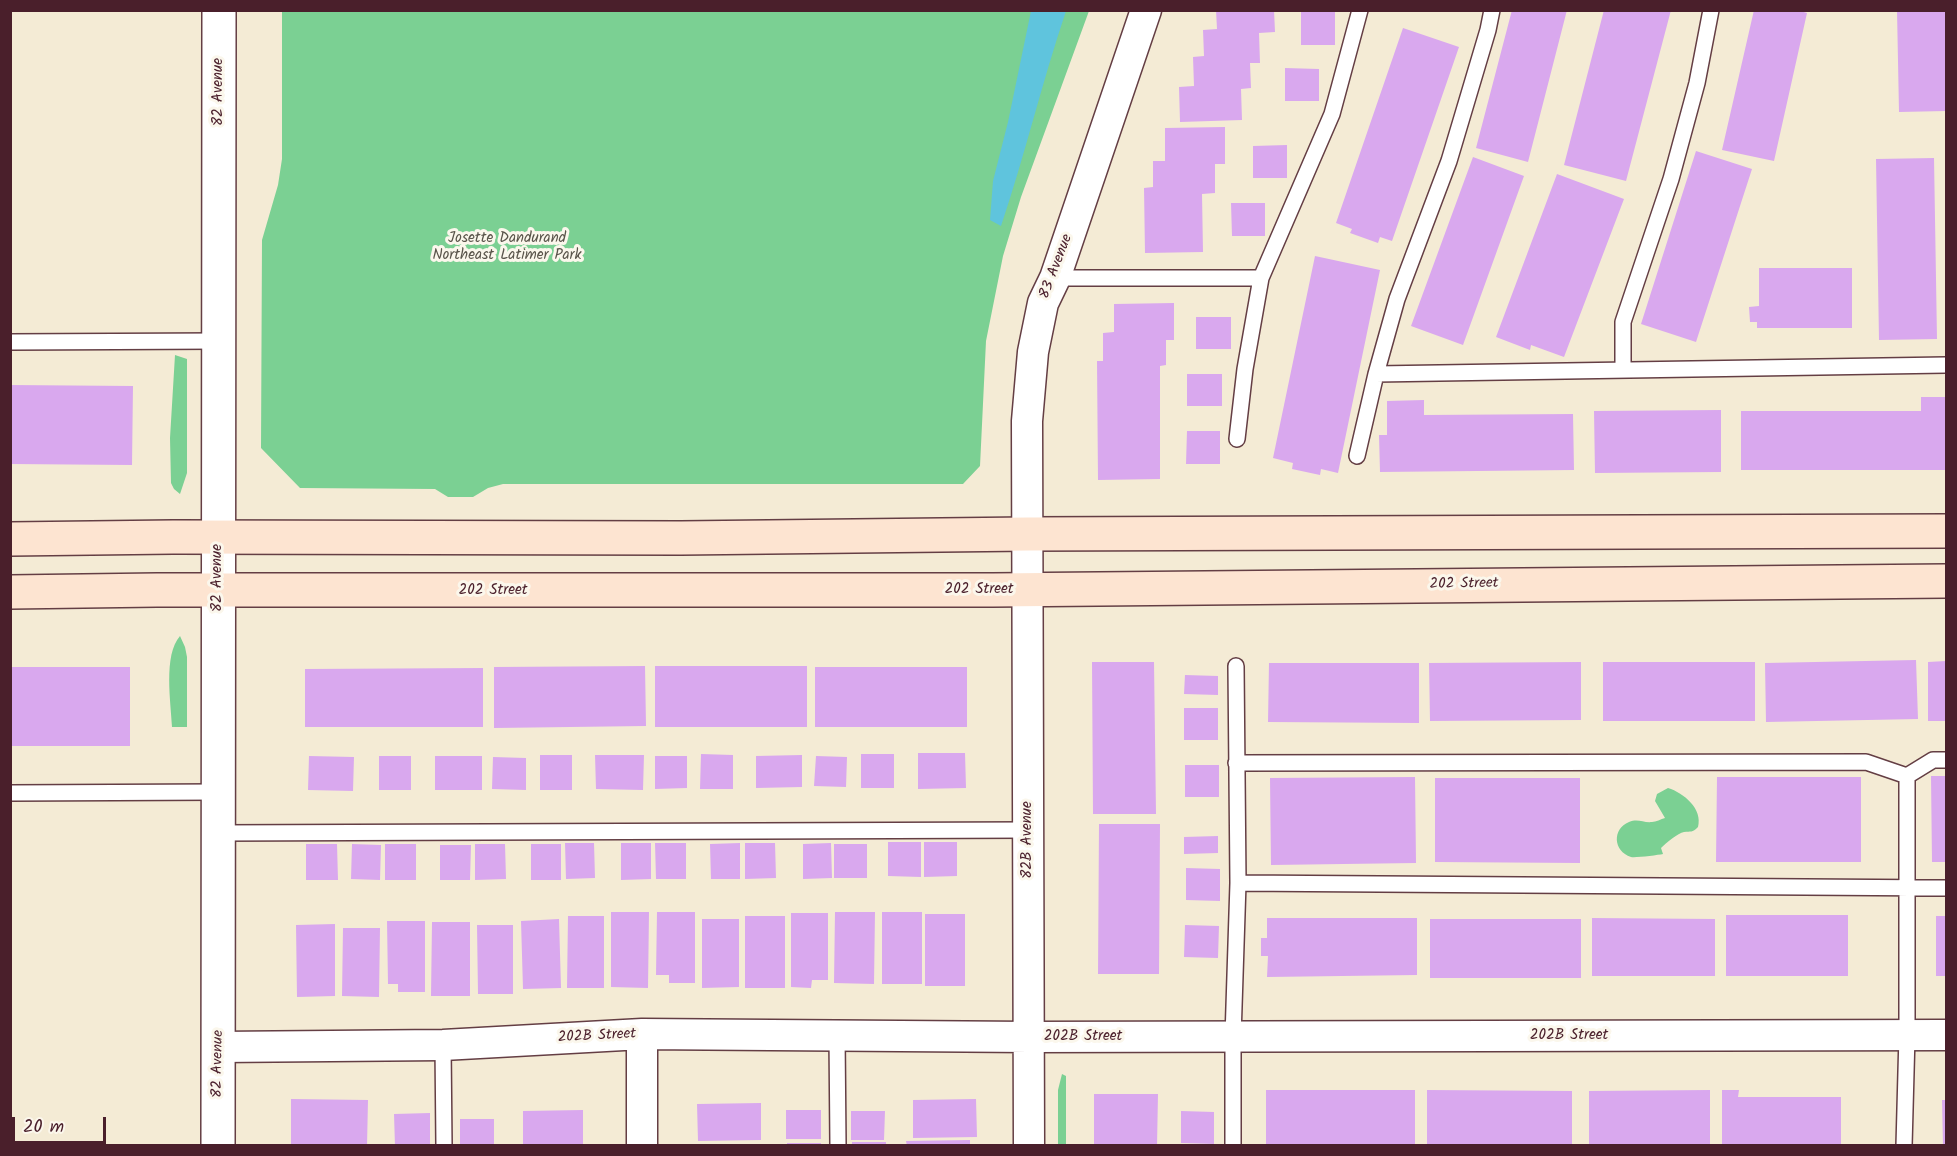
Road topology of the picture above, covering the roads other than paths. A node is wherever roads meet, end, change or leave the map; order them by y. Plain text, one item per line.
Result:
1 (219, 10) edge
2 (1146, 10) edge
3 (1360, 10) edge
4 (1491, 10) edge
5 (1712, 10) edge
6 (1055, 278) junction
7 (1261, 279) junction
8 (219, 340) junction
9 (10, 342) edge
10 (1947, 365) edge
11 (1623, 370) junction
12 (1376, 374) junction
13 (1238, 439) dead end
14 (1357, 456) dead end
15 (1947, 531) edge
16 (1028, 534) junction
17 (218, 537) junction
18 (10, 539) edge
19 (1947, 580) edge
20 (1027, 590) junction
21 (218, 591) junction
22 (10, 592) edge
23 (1236, 666) dead end
24 (1947, 760) edge
25 (1236, 763) junction
26 (1907, 776) junction
27 (218, 792) junction
28 (10, 793) edge
29 (1028, 830) junction
30 (219, 833) junction
31 (1238, 883) junction
32 (1907, 887) junction
33 (1947, 888) edge
34 (642, 1034) junction
35 (837, 1035) junction
36 (1907, 1035) junction
37 (1947, 1035) edge
38 (1233, 1036) junction
39 (1029, 1037) junction
40 (443, 1045) junction
41 (219, 1047) junction
42 (218, 1146) edge
43 (444, 1146) edge
44 (642, 1146) edge
45 (838, 1146) edge
46 (1029, 1146) edge
47 (1233, 1146) edge
48 (1904, 1146) edge

1 - 8 street, 82 Avenue
2 - 6 street, 83 Avenue
3 - 7 lane
4 - 12 lane
5 - 11 lane
6 - 7 lane
6 - 16 street, 83 Avenue
7 - 13 lane
8 - 9 lane
8 - 17 street, 82 Avenue
10 - 11 lane
11 - 12 lane
12 - 14 lane
15 - 16 main road
16 - 17 main road
16 - 20 street, 82B Avenue
17 - 18 main road
17 - 21 street, 82 Avenue
19 - 20 main road, 202 Street
20 - 21 main road, 202 Street
20 - 29 street, 82B Avenue
21 - 22 main road, 202 Street
21 - 27 street, 82 Avenue
23 - 25 lane
24 - 26 lane
25 - 26 lane
25 - 31 lane
26 - 32 lane
27 - 28 lane
27 - 30 street, 82 Avenue
29 - 30 lane
29 - 39 street, 82B Avenue
30 - 41 street, 82 Avenue
31 - 32 lane
31 - 38 lane
32 - 33 lane
32 - 36 lane
34 - 35 street, 202B Street
34 - 40 street, 202B Street
34 - 44 street
35 - 39 street, 202B Street
35 - 45 lane
36 - 37 street, 202B Street
36 - 38 street, 202B Street
36 - 48 lane
38 - 39 street, 202B Street
38 - 47 lane
39 - 46 street, 82B Avenue
40 - 41 street, 202B Street
40 - 43 lane
41 - 42 street, 82 Avenue

